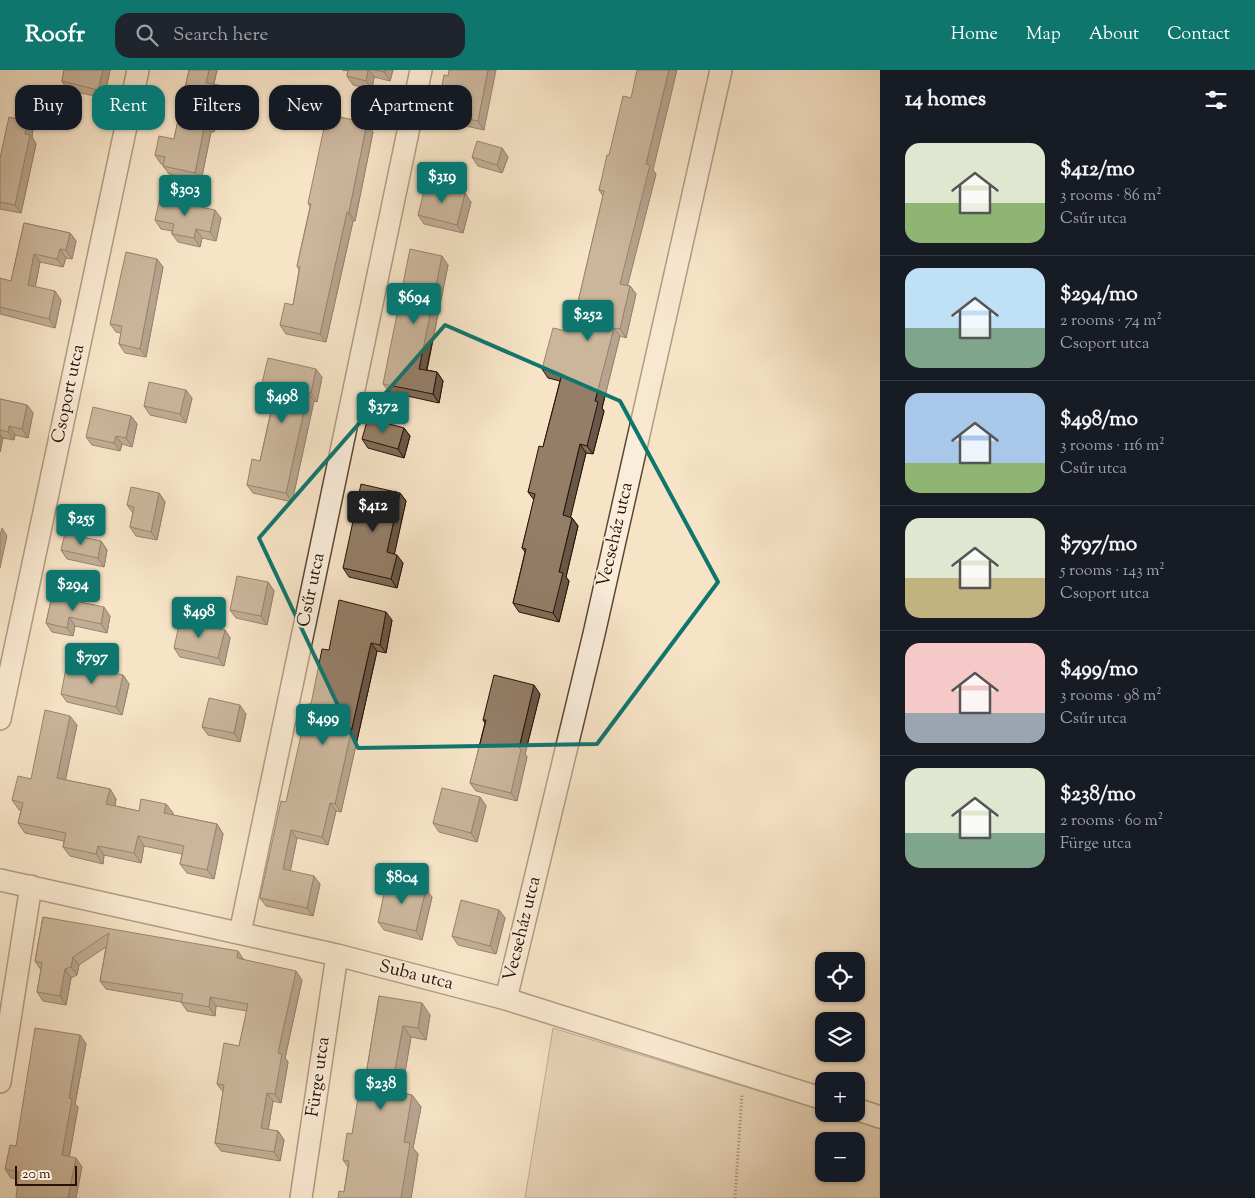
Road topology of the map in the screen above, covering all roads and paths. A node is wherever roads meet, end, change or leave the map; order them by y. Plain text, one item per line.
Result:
1 (138, 70) edge
2 (421, 70) edge
3 (721, 70) edge
4 (0, 719) edge
5 (0, 880) edge
6 (31, 886) junction
7 (240, 933) junction
8 (337, 956) junction
9 (506, 999) junction
10 (743, 1074) junction
11 (0, 1082) edge
12 (815, 1096) edge
13 (865, 1112) edge
14 (880, 1117) edge
15 (302, 1198) edge
16 (735, 1198) edge

1 - 4 street, Csoport utca
2 - 7 street, Csűr utca
3 - 9 street, Vecseház utca
5 - 6 street, Suba utca
6 - 7 street, Suba utca
6 - 11 street
7 - 8 street, Suba utca
8 - 9 street, Suba utca
8 - 15 street, Fürge utca
9 - 10 street, Suba utca
10 - 12 street, Suba utca
10 - 16 path
13 - 14 street

